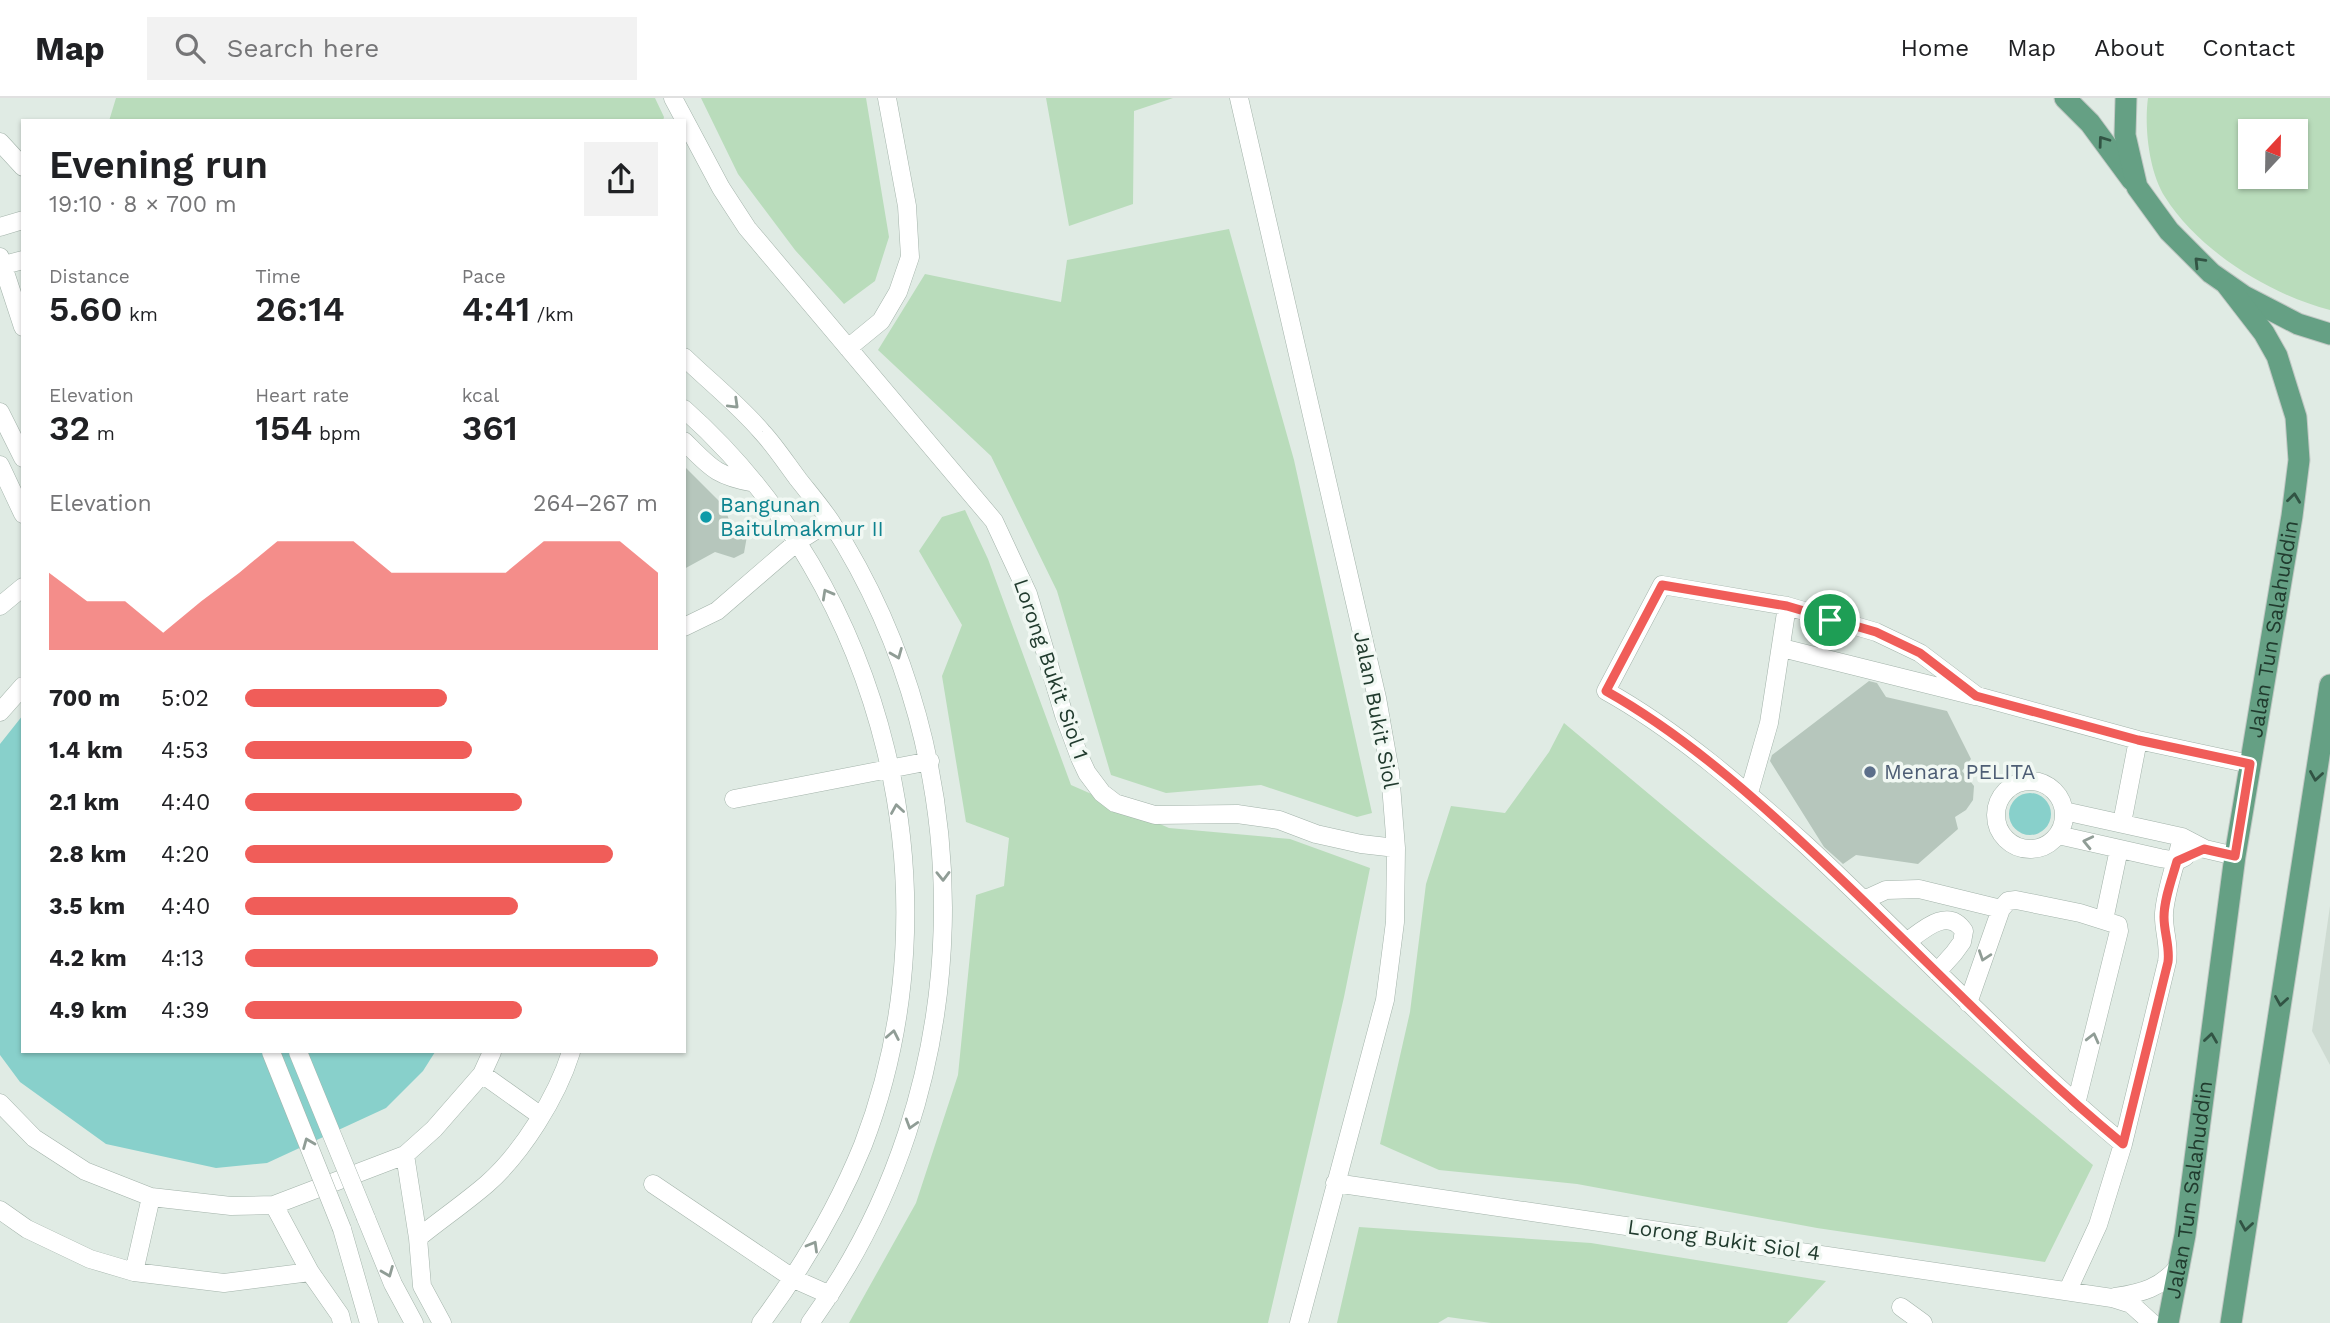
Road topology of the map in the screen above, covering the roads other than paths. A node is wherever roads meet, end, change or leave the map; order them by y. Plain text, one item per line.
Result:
1 (673, 98) edge
2 (887, 98) edge
3 (1239, 98) edge
4 (2065, 98) edge
5 (2126, 98) edge
6 (684, 119) edge
7 (686, 123) edge
8 (0, 142) edge
9 (21, 165) edge
10 (2137, 187) junction
11 (21, 221) edge
12 (0, 226) edge
13 (21, 260) edge
14 (1, 263) edge
15 (21, 273) edge
16 (2227, 285) junction
17 (21, 321) edge
18 (2330, 334) edge
19 (848, 348) junction
20 (686, 359) edge
21 (686, 411) edge
22 (0, 412) edge
23 (686, 443) edge
24 (21, 454) edge
25 (0, 465) edge
26 (755, 483) junction
27 (21, 510) edge
28 (830, 521) junction
29 (797, 541) junction
30 (21, 589) edge
31 (0, 606) edge
32 (1787, 606) junction
33 (686, 626) edge
34 (1782, 648) junction
35 (2330, 685) edge
36 (21, 688) edge
37 (1976, 696) junction
38 (0, 712) edge
39 (2138, 740) junction
40 (930, 761) junction
41 (2250, 764) junction
42 (891, 769) junction
43 (1749, 793) junction
44 (734, 799) dead end
45 (2064, 811) junction
46 (2122, 823) junction
47 (2058, 835) junction
48 (2182, 836) junction
49 (1396, 848) junction
50 (2119, 849) junction
51 (2204, 849) junction
52 (2235, 856) junction
53 (2177, 861) junction
54 (1864, 900) junction
55 (2001, 909) junction
56 (2104, 920) junction
57 (1908, 941) junction
58 (1937, 972) junction
59 (1968, 1003) junction
60 (271, 1053) edge
61 (298, 1053) edge
62 (492, 1053) edge
63 (571, 1053) edge
64 (482, 1074) junction
65 (0, 1103) edge
66 (2076, 1104) junction
67 (541, 1116) junction
68 (2123, 1144) junction
69 (405, 1155) junction
70 (1335, 1183) junction
71 (653, 1184) dead end
72 (151, 1197) junction
73 (274, 1205) junction
74 (0, 1210) edge
75 (418, 1238) junction
76 (2179, 1266) junction
77 (134, 1272) junction
78 (310, 1272) junction
79 (794, 1279) junction
80 (422, 1286) junction
81 (2068, 1290) junction
82 (830, 1296) junction
83 (401, 1297) junction
84 (2112, 1297) junction
85 (1901, 1307) dead end
86 (367, 1315) edge
87 (341, 1319) edge
88 (414, 1323) edge
89 (442, 1323) edge
90 (761, 1323) edge
91 (810, 1323) edge
92 (1299, 1323) edge
93 (1923, 1323) edge
94 (2152, 1323) edge
95 (2168, 1323) edge
96 (2231, 1323) edge

1 - 6 street, Lorong Bukit Siol 1
2 - 19 street
3 - 49 street, Jalan Bukit Siol
10 -> 4 main road
5 - 10 main road
7 - 19 street, Lorong Bukit Siol 1
8 - 9 street
16 -> 10 main road
11 - 12 street
13 - 14 street
14 - 15 street
14 - 17 street
16 - 18 main road
41 -> 16 main road, Jalan Tun Salahuddin
19 - 49 street, Lorong Bukit Siol 1
20 -> 28 street
21 - 26 street
22 - 24 street
23 - 26 street
25 - 27 street
26 - 29 street
28 - 29 street
28 -> 40 street
29 - 33 street
42 -> 29 street
30 - 31 street
32 - 34 street
32 - 37 street
32 - 43 street
34 - 37 street
34 - 43 street
35 -> 96 main road
36 - 38 street
37 - 39 street
39 - 41 street
39 - 46 street
40 - 42 street
40 -> 82 street
41 - 52 main road, Jalan Tun Salahuddin
42 - 44 street
79 -> 42 street
43 - 54 street
45 - 46 street
45 - 47 street
45 - 47 street
46 - 48 street
50 -> 47 street
48 - 51 street
48 - 53 street
49 - 70 street, Jalan Bukit Siol
50 - 53 street
50 - 56 street
51 - 52 street
51 - 53 street
76 -> 52 main road, Jalan Tun Salahuddin
53 - 68 street
54 - 55 street
54 - 57 street
55 - 56 street
55 -> 59 street
66 -> 56 street
57 - 58 street
57 - 58 street
58 - 59 street
59 - 66 street
86 -> 60 street, bridge
61 -> 83 street, bridge
62 - 64 street
63 - 67 street
64 - 67 street
64 - 69 street
65 - 72 street
66 - 68 street
67 - 75 street
68 - 81 street
69 - 73 street
69 - 75 street
70 - 81 street, Lorong Bukit Siol 4
70 - 92 street, Jalan Bukit Siol
71 - 79 street
72 - 73 street
72 - 77 street
73 - 78 street
74 - 77 street
75 - 80 street
76 - 84 street
76 - 95 main road, Jalan Tun Salahuddin
77 - 78 street
78 - 87 street
79 - 82 street
79 - 90 street
80 - 83 street
80 - 89 street
81 - 84 street, Lorong Bukit Siol 4
82 - 91 street
83 - 88 street
84 - 94 street
85 - 93 street
86 - 87 street

